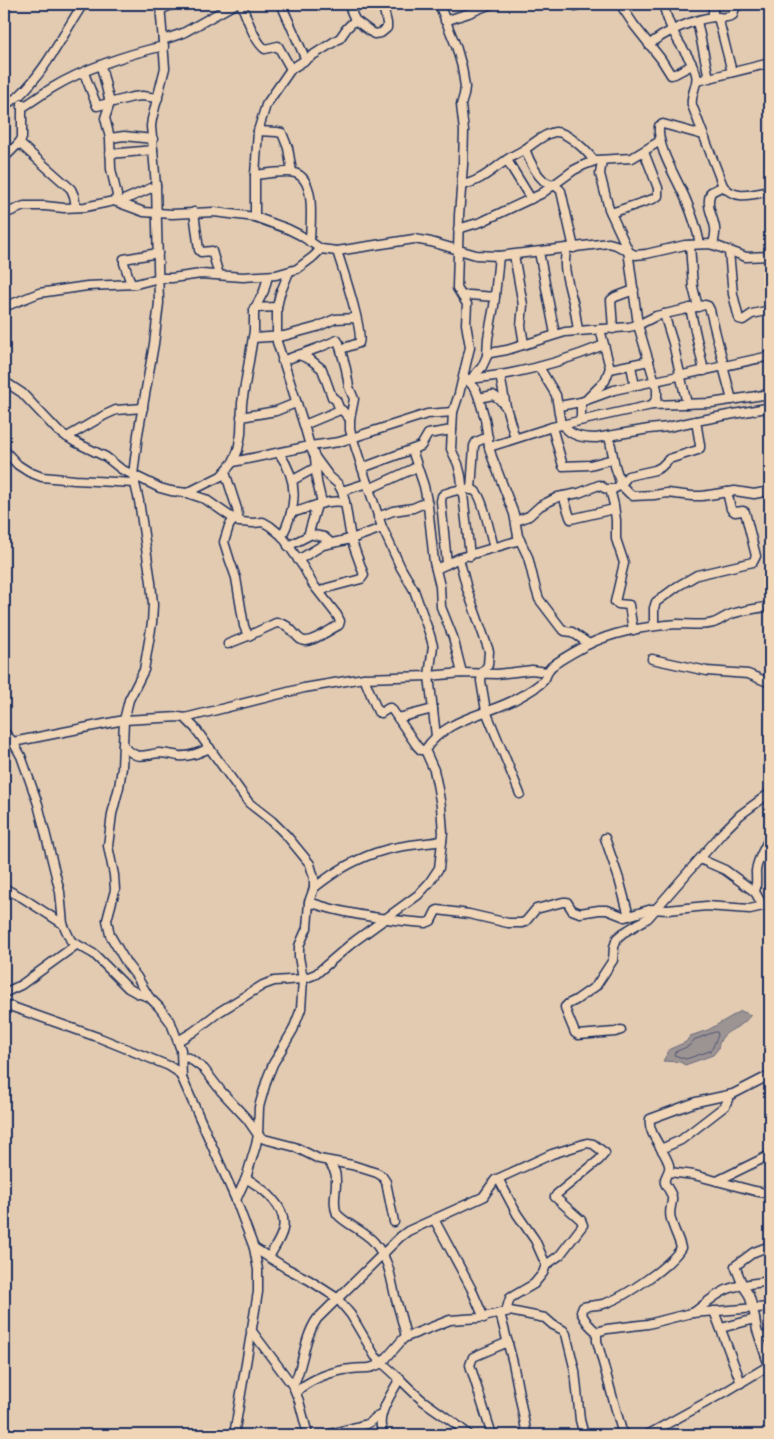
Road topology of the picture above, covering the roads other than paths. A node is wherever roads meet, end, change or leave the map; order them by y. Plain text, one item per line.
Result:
1 (83, 4) edge
2 (174, 4) edge
3 (235, 4) edge
4 (242, 4) edge
5 (348, 4) edge
6 (384, 4) edge
7 (439, 4) edge
8 (491, 4) edge
9 (576, 4) edge
10 (580, 4) edge
11 (620, 4) edge
12 (663, 4) edge
13 (713, 4) edge
14 (738, 5) edge
15 (282, 6) dead end
16 (160, 7) edge
17 (475, 7) edge
18 (716, 17) junction
19 (355, 20) junction
20 (445, 21) junction
21 (697, 21) junction
22 (673, 30) junction
23 (163, 43) junction
24 (649, 45) junction
25 (306, 60) junction
26 (770, 63) edge
27 (692, 64) junction
28 (101, 66) junction
29 (291, 70) junction
30 (732, 72) junction
31 (84, 73) junction
32 (709, 78) junction
33 (697, 81) junction
34 (20, 95) junction
35 (158, 98) junction
36 (110, 103) junction
37 (4, 106) edge
38 (23, 107) junction
39 (258, 131) junction
40 (703, 135) junction
41 (110, 138) junction
42 (153, 139) junction
43 (660, 141) junction
44 (19, 143) junction
45 (525, 149) junction
46 (154, 150) junction
47 (644, 152) junction
48 (110, 154) junction
49 (4, 158) edge
50 (507, 160) junction
51 (598, 161) junction
52 (292, 172) junction
53 (255, 175) junction
54 (462, 185) junction
55 (156, 186) junction
56 (554, 186) junction
57 (723, 186) junction
58 (770, 191) edge
59 (531, 199) junction
60 (118, 202) junction
61 (76, 207) junction
62 (157, 212) junction
63 (194, 212) junction
64 (611, 213) junction
65 (4, 214) edge
66 (255, 218) junction
67 (458, 229) junction
68 (310, 242) junction
69 (700, 244) junction
70 (713, 244) junction
71 (690, 245) junction
72 (570, 248) junction
73 (321, 249) junction
74 (458, 250) junction
75 (337, 251) junction
76 (539, 252) junction
77 (629, 252) junction
78 (729, 252) junction
79 (158, 253) junction
80 (514, 255) junction
81 (499, 256) junction
82 (770, 256) edge
83 (289, 272) junction
84 (219, 275) junction
85 (268, 276) junction
86 (159, 278) junction
87 (131, 284) junction
88 (634, 290) junction
89 (462, 296) junction
90 (495, 297) junction
91 (277, 307) junction
92 (694, 307) junction
93 (4, 308) edge
94 (254, 308) junction
95 (770, 310) edge
96 (664, 314) junction
97 (356, 318) junction
98 (638, 324) junction
99 (613, 328) junction
100 (600, 329) junction
101 (578, 330) junction
102 (555, 334) junction
103 (276, 336) junction
104 (253, 338) junction
105 (524, 344) junction
106 (604, 345) junction
107 (341, 349) junction
108 (299, 355) junction
109 (487, 355) junction
110 (770, 356) edge
111 (282, 361) junction
112 (649, 361) junction
113 (539, 366) junction
114 (631, 366) junction
115 (724, 366) junction
116 (610, 371) junction
117 (704, 371) junction
118 (500, 375) junction
119 (680, 376) junction
120 (467, 378) junction
121 (4, 381) edge
122 (655, 382) junction
123 (636, 386) junction
124 (614, 390) junction
125 (770, 394) edge
126 (480, 398) junction
127 (732, 400) junction
128 (584, 401) junction
129 (296, 403) junction
130 (687, 404) junction
131 (652, 405) junction
132 (558, 406) junction
133 (506, 407) junction
134 (142, 408) junction
135 (766, 408) dead end
136 (340, 410) junction
137 (453, 412) junction
138 (242, 417) junction
139 (350, 419) junction
140 (581, 420) junction
141 (696, 421) junction
142 (304, 425) junction
143 (563, 425) junction
144 (552, 427) junction
145 (452, 430) junction
146 (609, 436) junction
147 (67, 437) junction
148 (352, 437) junction
149 (488, 437) junction
150 (515, 438) junction
151 (310, 446) junction
152 (489, 447) junction
153 (4, 450) edge
154 (412, 450) junction
155 (279, 453) junction
156 (315, 457) junction
157 (614, 459) junction
158 (233, 462) junction
159 (417, 467) junction
160 (315, 468) junction
161 (362, 468) junction
162 (225, 472) junction
163 (134, 479) junction
164 (293, 480) junction
165 (621, 485) junction
166 (368, 486) junction
167 (466, 490) junction
168 (610, 490) junction
169 (342, 491) junction
170 (770, 491) edge
171 (727, 492) junction
172 (187, 493) junction
173 (563, 496) junction
174 (345, 502) junction
175 (427, 502) junction
176 (319, 504) junction
177 (614, 509) junction
178 (291, 513) junction
179 (378, 517) junction
180 (237, 520) junction
181 (516, 521) junction
182 (382, 528) junction
183 (309, 534) junction
184 (282, 536) junction
185 (351, 539) junction
186 (520, 540) junction
187 (331, 543) junction
188 (288, 546) junction
189 (494, 548) junction
190 (470, 556) junction
191 (459, 558) junction
192 (298, 560) junction
193 (447, 564) junction
194 (436, 569) junction
195 (320, 592) junction
196 (770, 606) edge
197 (654, 626) junction
198 (633, 630) junction
199 (248, 636) junction
200 (228, 644) dead end
201 (589, 644) junction
202 (652, 659) dead end
203 (547, 672) junction
204 (462, 673) junction
205 (482, 673) junction
206 (429, 676) junction
207 (364, 678) junction
208 (770, 683) edge
209 (432, 709) junction
210 (486, 712) junction
211 (185, 718) junction
212 (398, 718) junction
213 (124, 720) junction
214 (436, 736) junction
215 (7, 738) edge
216 (123, 746) junction
217 (210, 748) junction
218 (425, 750) junction
219 (770, 793) edge
220 (520, 794) dead end
221 (770, 836) edge
222 (604, 838) dead end
223 (442, 841) junction
224 (700, 859) junction
225 (4, 888) edge
226 (314, 888) junction
227 (755, 892) junction
228 (309, 902) junction
229 (766, 908) edge
230 (655, 909) junction
231 (629, 916) junction
232 (385, 919) junction
233 (63, 924) junction
234 (76, 945) junction
235 (303, 979) junction
236 (4, 993) edge
237 (148, 996) junction
238 (4, 1004) edge
239 (621, 1030) dead end
240 (178, 1041) junction
241 (182, 1057) junction
242 (770, 1075) edge
243 (182, 1078) junction
244 (730, 1095) junction
245 (258, 1134) junction
246 (661, 1148) junction
247 (770, 1155) edge
248 (328, 1161) junction
249 (669, 1172) junction
250 (246, 1178) junction
251 (497, 1179) junction
252 (717, 1180) junction
253 (770, 1194) edge
254 (236, 1200) junction
255 (434, 1219) junction
256 (394, 1222) dead end
257 (770, 1246) edge
258 (254, 1248) junction
259 (382, 1254) junction
260 (269, 1257) junction
261 (546, 1265) junction
262 (770, 1281) edge
263 (743, 1286) junction
264 (337, 1298) junction
265 (770, 1307) edge
266 (753, 1308) junction
267 (714, 1311) junction
268 (503, 1312) junction
269 (692, 1313) junction
270 (484, 1318) junction
271 (755, 1319) junction
272 (721, 1328) junction
273 (251, 1330) junction
274 (597, 1332) junction
275 (770, 1334) edge
276 (406, 1337) junction
277 (760, 1338) junction
278 (508, 1342) junction
279 (382, 1363) junction
280 (770, 1366) edge
281 (400, 1378) junction
282 (740, 1383) junction
283 (294, 1389) junction
284 (382, 1413) junction
285 (234, 1435) edge
286 (308, 1435) edge
287 (326, 1435) edge
288 (384, 1435) edge
289 (469, 1435) edge
290 (492, 1435) edge
291 (527, 1435) edge
292 (584, 1435) edge
293 (623, 1435) edge
294 (647, 1435) edge

1 - 34 street
2 - 16 street
3 - 23 street
4 - 29 street
5 - 19 street
6 - 19 street
7 - 20 street
8 - 17 street
9 - 10 street
11 - 24 street
12 - 22 street
13 - 18 street
14 - 18 street
15 - 25 street
16 - 23 street
17 - 20 street
18 - 21 street
18 - 30 street
19 - 25 street
20 - 54 street
21 - 22 street
21 - 32 street
22 - 24 street
22 - 27 street
23 - 28 street
23 - 35 street
24 - 27 street
25 - 29 street
26 - 30 street
27 - 33 street
28 - 31 street
28 - 36 street
29 - 39 street
30 - 32 street
31 - 36 street
31 - 38 street
32 - 33 street
33 - 40 street
34 - 37 street
34 - 38 street
35 - 36 street
35 - 42 street
36 - 41 street
38 - 44 street
39 - 52 street
39 - 53 street
40 - 43 street
40 - 57 street
41 - 42 street
41 - 48 street
42 - 46 street
43 - 47 street
43 - 69 street
44 - 49 street
44 - 61 street
45 - 50 street
45 - 51 street
45 - 56 street
46 - 48 street
46 - 55 street
47 - 51 street
47 - 64 street
48 - 60 street
50 - 54 street
50 - 59 street
51 - 56 street
51 - 64 street
52 - 53 street
52 - 68 street
53 - 66 street
54 - 67 street
55 - 60 street
55 - 62 street
56 - 59 street
56 - 72 street
57 - 58 street
57 - 70 street
59 - 67 street
60 - 61 street
60 - 62 street
61 - 65 street
62 - 63 street
62 - 79 street
63 - 66 street
63 - 84 street
64 - 77 street
66 - 68 street
67 - 74 street
68 - 73 street
69 - 70 street
69 - 71 street
70 - 78 street
71 - 77 street
71 - 92 street
72 - 76 street
72 - 77 street
72 - 101 street
73 - 75 street
73 - 83 street
74 - 75 street
74 - 81 street
74 - 89 street
75 - 97 street
76 - 80 street
76 - 102 street
77 - 88 street
78 - 82 street
78 - 95 street
79 - 86 street
79 - 87 street
80 - 81 street
80 - 105 street
81 - 90 street
83 - 85 street
83 - 91 street
84 - 85 street
84 - 86 street
85 - 94 street
86 - 87 street
86 - 134 street
87 - 93 street
88 - 98 street
88 - 99 street
89 - 90 street
89 - 120 street
90 - 109 street
91 - 94 street
91 - 103 street
92 - 96 street
92 - 115 street
92 - 117 street
94 - 104 street
96 - 98 street
96 - 119 street
97 - 103 street
97 - 107 street
98 - 99 street
98 - 112 street
99 - 100 street
100 - 101 street
100 - 106 street
101 - 102 street
102 - 105 street
103 - 104 street
103 - 111 street
104 - 138 street
105 - 109 street
106 - 113 street
106 - 116 street
107 - 108 street
107 - 139 street
108 - 111 street
108 - 136 street
109 - 120 street
110 - 115 street
111 - 129 street
112 - 114 street
112 - 122 street
113 - 118 street
113 - 132 street
114 - 116 street
114 - 123 street
115 - 117 street
115 - 127 street
116 - 124 street
116 - 128 street
117 - 119 street
118 - 120 street
118 - 133 street
119 - 122 street
119 - 130 street
120 - 126 street
120 - 137 street
121 - 147 street
122 - 123 street
122 - 131 street
123 - 124 street
124 - 128 street
125 - 127 street
126 - 133 street
126 - 149 street
127 - 130 street
128 - 132 street
128 - 140 street
129 - 138 street
129 - 142 street
130 - 131 street
131 - 140 street
132 - 143 street
133 - 150 street
134 - 147 street
134 - 163 street
135 - 141 street
136 - 139 street
136 - 142 street
137 - 145 street
137 - 148 street
138 - 158 street
139 - 148 street
140 - 143 street
141 - 146 street
141 - 165 street
142 - 151 street
143 - 144 street
143 - 146 street
144 - 150 street
144 - 157 street
145 - 154 street
145 - 167 street
146 - 157 street
147 - 163 street
148 - 151 street
148 - 161 street
149 - 152 street
149 - 167 street
150 - 152 street
151 - 155 street
151 - 156 street
152 - 181 street
153 - 163 street
154 - 159 street
154 - 161 street
155 - 158 street
155 - 164 street
156 - 160 street
156 - 169 street
157 - 165 street
158 - 162 street
159 - 166 street
159 - 175 street
160 - 164 street
160 - 176 street
161 - 166 street
162 - 172 street
162 - 180 street
163 - 172 street
163 - 213 street
164 - 178 street
165 - 168 street
165 - 171 street
166 - 169 street
166 - 179 street
167 - 189 street
167 - 190 street
167 - 193 street
168 - 173 street
168 - 177 street
169 - 174 street
170 - 171 street
171 - 197 street
172 - 180 street
173 - 177 street
173 - 181 street
174 - 176 street
174 - 185 street
175 - 179 street
175 - 194 street
176 - 178 street
176 - 183 street
177 - 198 street
178 - 184 street
179 - 182 street
180 - 184 street
180 - 199 street
181 - 186 street
182 - 185 street
182 - 206 street
183 - 187 street
183 - 188 street
184 - 188 street
185 - 187 street
185 - 195 street
186 - 189 street
186 - 201 street
187 - 192 street
188 - 192 street
189 - 190 street
190 - 191 street
191 - 193 street
191 - 205 street
192 - 195 street
193 - 194 street
194 - 204 street
195 - 199 street
196 - 197 street
197 - 198 street
198 - 201 street
199 - 200 street
201 - 203 street
202 - 208 street
203 - 205 street
203 - 210 street
204 - 205 street
204 - 206 street
205 - 210 street
206 - 207 street
206 - 209 street
207 - 211 street
207 - 212 street
209 - 212 street
209 - 214 street
210 - 214 street
210 - 220 street
211 - 213 street
211 - 217 street
212 - 218 street
213 - 215 street
213 - 216 street
214 - 218 street
215 - 233 street
216 - 217 street
216 - 237 street
217 - 226 street
218 - 223 street
219 - 224 street
221 - 227 street
222 - 231 street
223 - 226 street
223 - 232 street
224 - 227 street
224 - 230 street
225 - 233 street
226 - 228 street
227 - 229 street
228 - 232 street
228 - 235 street
229 - 230 street
230 - 231 street
230 - 239 street
231 - 232 street
232 - 235 street
233 - 234 street
234 - 236 street
234 - 237 street
235 - 240 street
235 - 245 street
237 - 240 street
238 - 243 street
240 - 241 street
241 - 243 street
241 - 245 street
242 - 244 street
243 - 254 street
244 - 246 street
244 - 246 street
245 - 248 street
245 - 250 street
246 - 249 street
247 - 252 street
248 - 256 street
248 - 259 street
249 - 252 street
249 - 274 street
250 - 254 street
250 - 260 street
251 - 255 street
251 - 261 street
251 - 261 street
252 - 253 street
254 - 258 street
255 - 259 street
255 - 270 street
257 - 263 street
258 - 260 street
258 - 273 street
259 - 264 street
259 - 276 street
260 - 264 street
261 - 268 street
262 - 263 street
263 - 266 street
263 - 269 street
264 - 279 street
264 - 283 street
265 - 266 street
266 - 267 street
266 - 271 street
267 - 269 street
267 - 272 street
268 - 270 street
268 - 278 street
268 - 292 street
269 - 274 street
270 - 276 street
271 - 272 street
271 - 277 street
272 - 282 street
273 - 283 street
273 - 285 street
274 - 293 street
275 - 277 street
276 - 279 street
277 - 280 street
278 - 290 street
278 - 291 street
279 - 281 street
279 - 283 street
280 - 282 street
281 - 284 street
281 - 289 street
282 - 294 street
283 - 286 street
284 - 287 street
284 - 288 street

